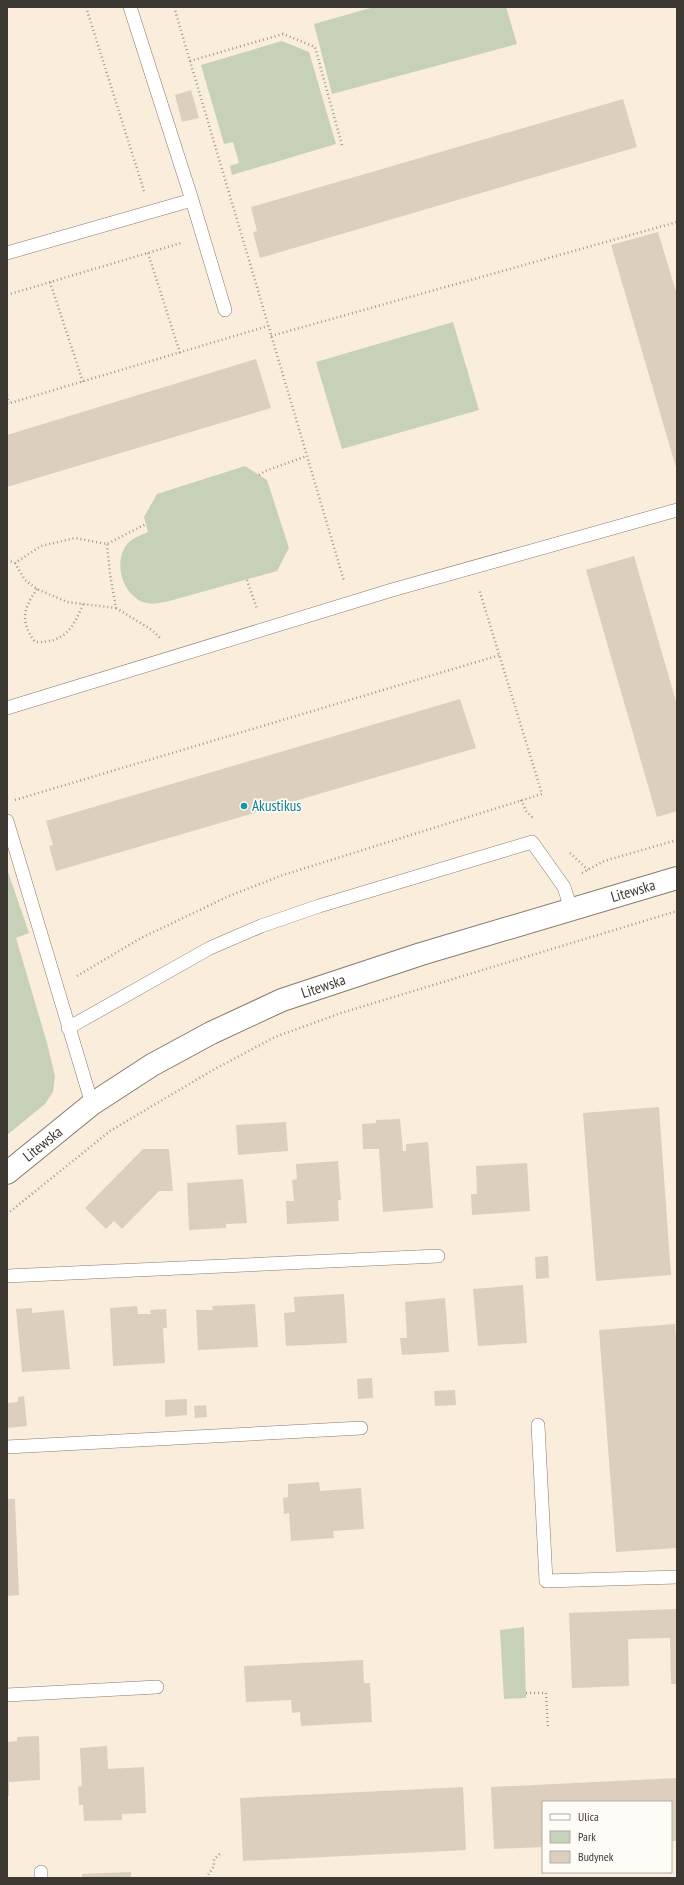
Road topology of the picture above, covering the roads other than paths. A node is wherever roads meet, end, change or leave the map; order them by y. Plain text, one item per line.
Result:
1 (130, 7) edge
2 (192, 200) junction
3 (7, 253) edge
4 (225, 310) dead end
5 (677, 510) edge
6 (7, 708) edge
7 (7, 822) edge
8 (677, 878) edge
9 (571, 909) junction
10 (68, 1028) junction
11 (92, 1104) junction
12 (7, 1172) edge
13 (438, 1256) dead end
14 (7, 1276) edge
15 (538, 1425) dead end
16 (361, 1428) dead end
17 (7, 1446) edge
18 (677, 1577) edge
19 (157, 1687) dead end
20 (7, 1695) edge

1 - 2 lane
2 - 3 lane
2 - 4 lane
5 - 6 lane
7 - 10 lane
8 - 9 street, Litewska
9 - 10 lane
9 - 11 street, Litewska
10 - 11 lane
11 - 12 street, Litewska
13 - 14 lane
15 - 18 lane
16 - 17 lane
19 - 20 lane

